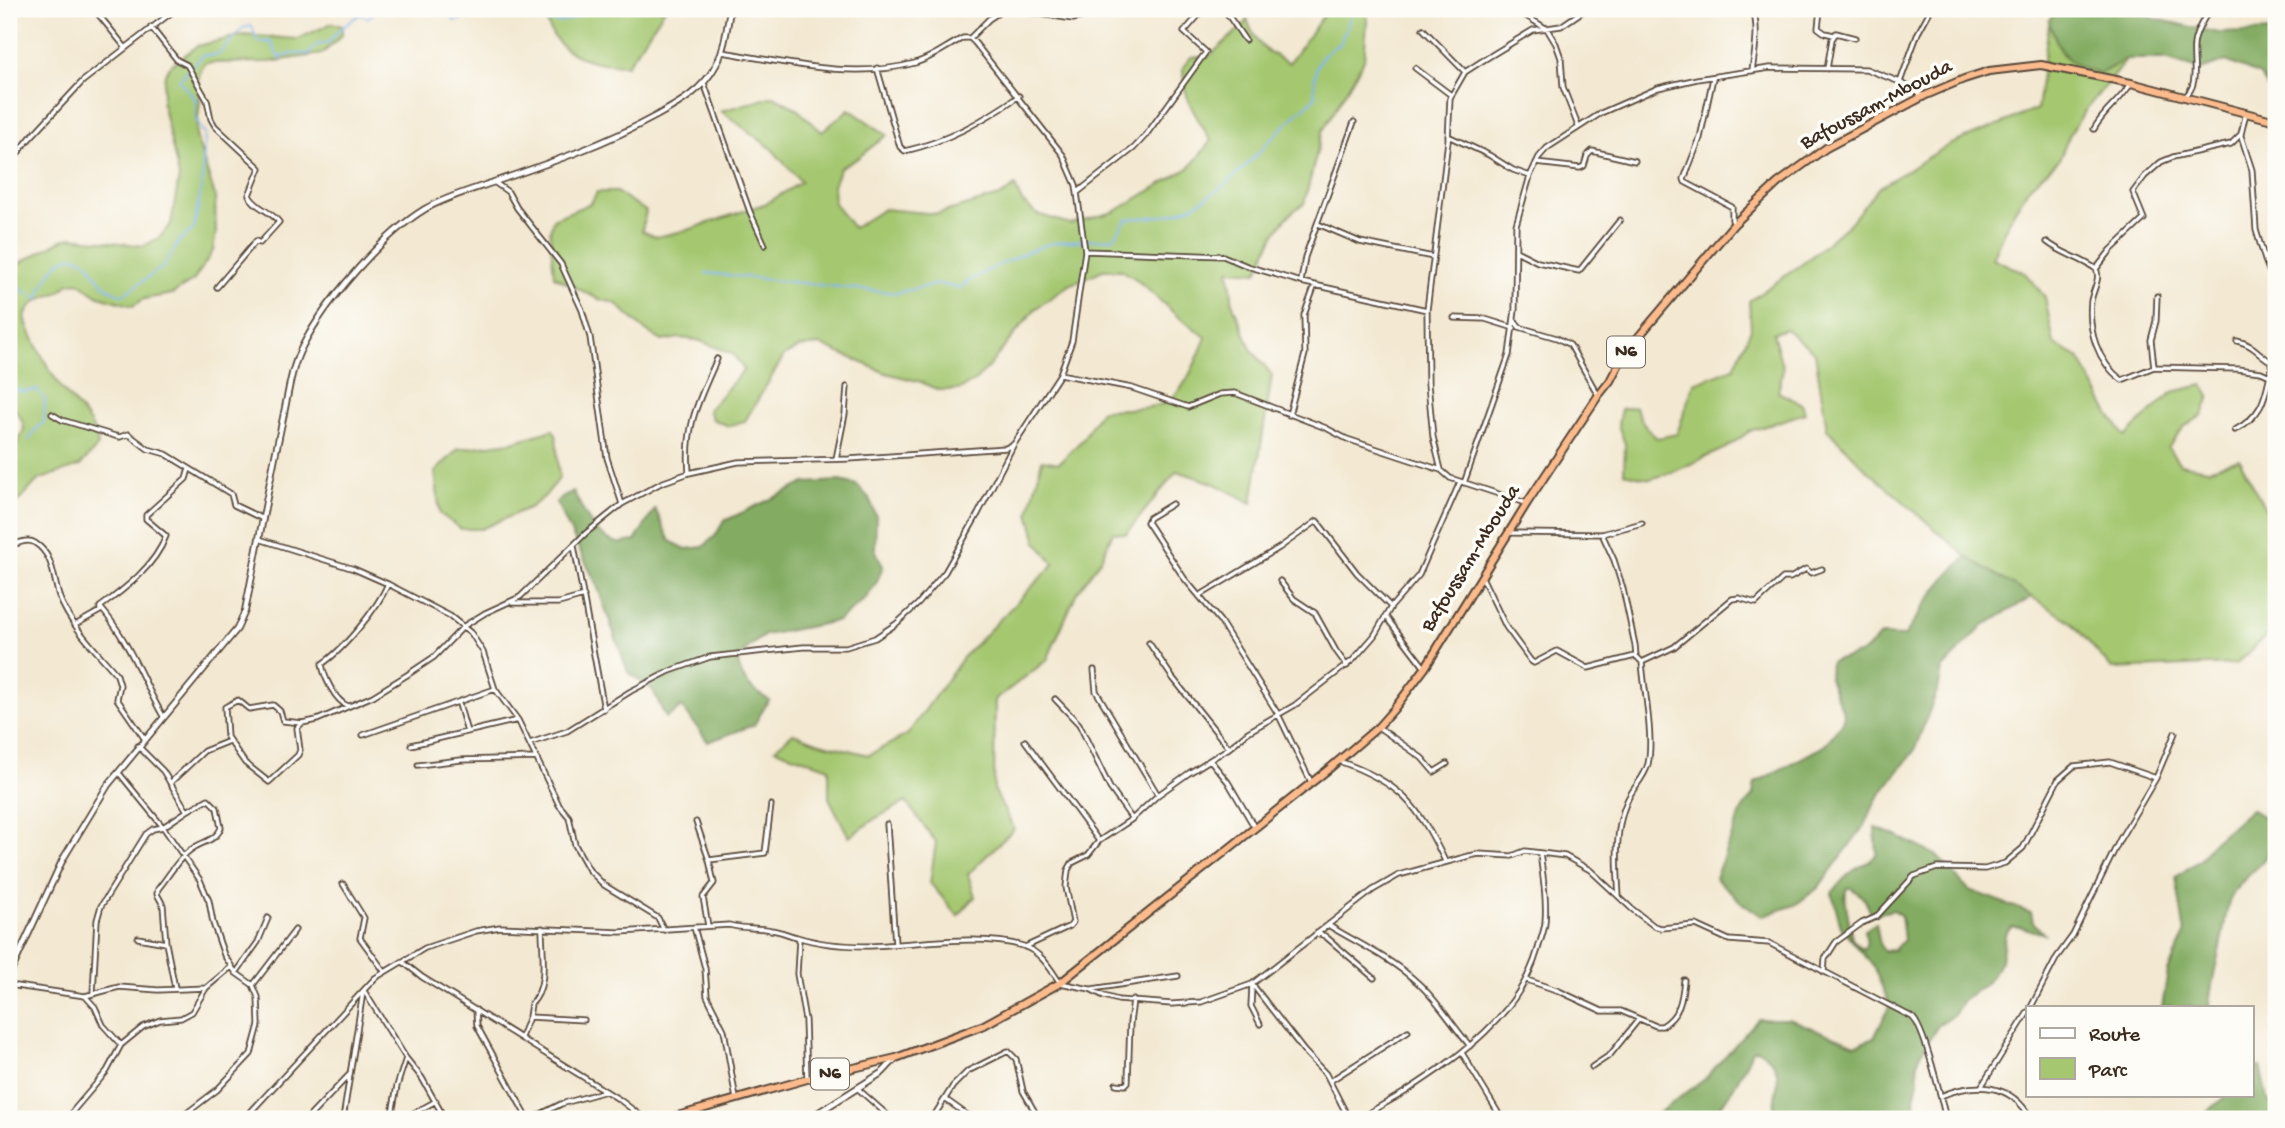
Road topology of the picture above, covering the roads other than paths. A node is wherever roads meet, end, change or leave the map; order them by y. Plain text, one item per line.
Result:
1 (94, 9) edge
2 (176, 9) edge
3 (730, 9) edge
4 (1005, 9) edge
5 (1113, 9) edge
6 (1204, 9) edge
7 (1224, 9) edge
8 (1515, 9) edge
9 (1586, 9) edge
10 (1753, 9) edge
11 (1931, 9) edge
12 (2210, 9) edge
13 (1820, 10) edge
14 (151, 27) junction
15 (1423, 29) dead end
16 (1547, 30) junction
17 (1834, 36) junction
18 (970, 38) junction
19 (1855, 38) dead end
20 (1245, 40) dead end
21 (125, 47) junction
22 (722, 52) junction
23 (877, 68) junction
24 (1415, 68) dead end
25 (1827, 69) junction
26 (1752, 71) junction
27 (1465, 72) junction
28 (1713, 78) junction
29 (1899, 82) junction
30 (704, 83) junction
31 (2131, 83) junction
32 (1019, 96) junction
33 (1451, 96) junction
34 (1924, 96) junction
35 (2182, 98) junction
36 (2246, 113) junction
37 (2276, 121) edge
38 (1354, 122) dead end
39 (1577, 126) junction
40 (2094, 129) dead end
41 (2241, 134) junction
42 (1448, 136) junction
43 (1635, 161) dead end
44 (1536, 163) junction
45 (9, 164) edge
46 (1530, 176) junction
47 (494, 182) junction
48 (1077, 192) junction
49 (1620, 220) dead end
50 (1318, 224) junction
51 (1734, 224) junction
52 (2047, 242) dead end
53 (765, 245) dead end
54 (1085, 251) junction
55 (1516, 251) junction
56 (1433, 257) junction
57 (2096, 269) junction
58 (1300, 282) junction
59 (1315, 285) junction
60 (217, 287) dead end
61 (2276, 288) edge
62 (2157, 296) dead end
63 (1427, 310) junction
64 (1454, 318) dead end
65 (1513, 320) junction
66 (1514, 328) junction
67 (2237, 341) dead end
68 (2276, 353) edge
69 (717, 359) dead end
70 (2273, 363) junction
71 (2154, 367) junction
72 (1060, 373) junction
73 (2270, 376) junction
74 (846, 387) dead end
75 (1598, 396) junction
76 (52, 414) dead end
77 (1289, 415) junction
78 (2235, 430) dead end
79 (1014, 444) junction
80 (836, 459) junction
81 (189, 469) junction
82 (1441, 470) junction
83 (689, 473) junction
84 (1462, 482) junction
85 (1527, 503) junction
86 (622, 504) junction
87 (1172, 504) dead end
88 (263, 519) junction
89 (1642, 523) dead end
90 (1509, 533) junction
91 (1602, 534) junction
92 (259, 539) junction
93 (574, 545) junction
94 (9, 546) edge
95 (1822, 569) dead end
96 (1482, 576) junction
97 (1280, 581) dead end
98 (388, 584) junction
99 (584, 596) junction
100 (1199, 596) junction
101 (510, 603) junction
102 (100, 607) junction
103 (1391, 607) junction
104 (1386, 616) junction
105 (75, 625) junction
106 (464, 626) junction
107 (1149, 643) dead end
108 (1636, 656) junction
109 (1642, 662) junction
110 (1347, 666) junction
111 (1425, 668) junction
112 (1094, 670) dead end
113 (495, 689) junction
114 (1055, 699) dead end
115 (601, 702) junction
116 (458, 703) junction
117 (350, 707) junction
118 (604, 709) junction
119 (1278, 714) junction
120 (595, 715) junction
121 (163, 716) junction
122 (518, 720) junction
123 (302, 723) junction
124 (1378, 727) junction
125 (467, 732) junction
126 (2175, 733) dead end
127 (363, 735) dead end
128 (144, 738) junction
129 (229, 741) junction
130 (1025, 741) dead end
131 (530, 743) junction
132 (411, 745) dead end
133 (138, 746) junction
134 (1228, 748) junction
135 (536, 758) junction
136 (1210, 760) junction
137 (1339, 761) junction
138 (1447, 764) dead end
139 (418, 765) dead end
140 (117, 771) junction
141 (2156, 778) junction
142 (1311, 782) junction
143 (170, 783) junction
144 (1158, 795) junction
145 (771, 805) dead end
146 (187, 811) junction
147 (1132, 819) junction
148 (696, 822) dead end
149 (887, 824) dead end
150 (163, 827) junction
151 (1255, 828) junction
152 (1099, 841) junction
153 (1540, 853) junction
154 (182, 857) junction
155 (709, 860) junction
156 (1445, 862) junction
157 (343, 884) dead end
158 (1619, 896) junction
159 (268, 918) dead end
160 (1328, 925) junction
161 (708, 926) junction
162 (542, 928) junction
163 (694, 928) junction
164 (295, 930) dead end
165 (664, 930) junction
166 (1317, 933) junction
167 (138, 938) dead end
168 (799, 938) junction
169 (166, 943) junction
170 (895, 944) junction
171 (1025, 947) junction
172 (403, 962) junction
173 (231, 967) junction
174 (384, 971) junction
175 (1824, 972) junction
176 (236, 973) junction
177 (9, 976) edge
178 (1178, 976) dead end
179 (1374, 978) dead end
180 (1527, 980) junction
181 (1684, 980) dead end
182 (1060, 983) junction
183 (1252, 984) junction
184 (9, 985) edge
185 (253, 985) junction
186 (176, 988) junction
187 (206, 988) junction
188 (1090, 989) junction
189 (363, 990) junction
190 (93, 993) junction
191 (85, 996) junction
192 (1133, 1000) junction
193 (2032, 1006) edge
194 (476, 1010) junction
195 (2026, 1015) edge
196 (529, 1017) junction
197 (1639, 1019) junction
198 (584, 1020) dead end
199 (1260, 1024) dead end
200 (1408, 1031) dead end
201 (521, 1037) junction
202 (121, 1045) junction
203 (1469, 1046) junction
204 (1462, 1053) junction
205 (407, 1058) junction
206 (896, 1058) junction
207 (1591, 1067) dead end
208 (350, 1073) junction
209 (807, 1079) junction
210 (1330, 1081) junction
211 (1116, 1084) dead end
212 (1981, 1087) junction
213 (856, 1088) junction
214 (606, 1091) junction
215 (1941, 1096) junction
216 (736, 1098) junction
217 (945, 1100) junction
218 (436, 1101) junction
219 (71, 1119) edge
220 (180, 1119) edge
221 (244, 1119) edge
222 (307, 1119) edge
223 (343, 1119) edge
224 (391, 1119) edge
225 (403, 1119) edge
226 (445, 1119) edge
227 (529, 1119) edge
228 (645, 1119) edge
229 (667, 1119) edge
230 (808, 1119) edge
231 (892, 1119) edge
232 (932, 1119) edge
233 (973, 1119) edge
234 (1039, 1119) edge
235 (1349, 1119) edge
236 (1359, 1119) edge
237 (1503, 1119) edge
238 (1947, 1119) edge
239 (2031, 1119) edge

1 - 21 street
2 - 14 street
3 - 22 street
4 - 5 street
4 - 18 street
6 - 48 street
7 - 20 street
8 - 16 street
9 - 16 street
10 - 26 street
11 - 29 street
12 - 35 street
13 - 17 street
14 - 21 street
14 - 60 street
15 - 27 street
16 - 27 street
16 - 39 street
17 - 19 street
17 - 25 street
18 - 23 street
18 - 32 street
21 - 45 street
22 - 23 street
22 - 30 street
23 - 32 street
24 - 33 street
25 - 26 street
25 - 29 street
26 - 28 street
27 - 33 street
28 - 39 street
28 - 51 street
29 - 34 street
30 - 47 street
30 - 53 street
31 - 34 highway, Bafoussam-Mbouda / N6
31 - 35 highway, Bafoussam-Mbouda / N6
31 - 40 street
32 - 48 street
33 - 42 street
34 - 51 highway, Bafoussam-Mbouda / N6
35 - 36 highway, Bafoussam-Mbouda / N6
36 - 37 highway, Bafoussam-Mbouda / N6
36 - 41 street
38 - 50 street
39 - 44 street
41 - 57 street
41 - 61 street
42 - 46 street
42 - 56 street
43 - 44 street
44 - 46 street
46 - 55 street
47 - 86 street
47 - 88 street
48 - 54 street
49 - 55 street
50 - 56 street
50 - 58 street
51 - 75 highway, Bafoussam-Mbouda / N6
52 - 57 street
54 - 58 street
54 - 72 street
55 - 65 street
56 - 63 street
57 - 71 street
58 - 59 street
59 - 63 street
59 - 77 street
62 - 71 street
63 - 82 street
64 - 66 street
65 - 66 street
65 - 75 street
66 - 84 street
67 - 70 street
68 - 70 street
69 - 83 street
70 - 73 street
71 - 73 street
72 - 77 street
72 - 79 street
73 - 78 street
74 - 80 street
75 - 85 highway, Bafoussam-Mbouda / N6
76 - 81 street
77 - 82 street
79 - 80 street
79 - 118 street
80 - 83 street
81 - 88 street
81 - 102 street
82 - 84 street
83 - 86 street
84 - 85 street
84 - 103 street
85 - 90 highway, Bafoussam-Mbouda / N6
86 - 93 street
87 - 100 street
88 - 92 street
89 - 91 street
90 - 91 street
90 - 96 highway, Bafoussam-Mbouda / N6
91 - 108 street
92 - 98 street
92 - 121 street
93 - 99 street
93 - 101 street
94 - 105 street
95 - 109 street
96 - 108 street
96 - 111 highway, Bafoussam-Mbouda / N6
97 - 110 street
98 - 106 street
98 - 117 street
99 - 101 street
99 - 115 street
100 - 103 street
100 - 119 street
101 - 106 street
102 - 105 street
102 - 121 street
103 - 104 street
104 - 110 street
104 - 111 street
105 - 128 street
106 - 113 street
106 - 117 street
107 - 134 street
108 - 109 street
109 - 158 street
110 - 119 street
111 - 124 highway, Bafoussam-Mbouda / N6
112 - 144 street
113 - 116 street
113 - 122 street
114 - 147 street
115 - 118 street
115 - 120 street
116 - 125 street
116 - 127 street
117 - 123 street
118 - 120 street
119 - 134 street
119 - 142 street
120 - 131 street
121 - 128 street
122 - 125 street
122 - 131 street
123 - 129 street
123 - 129 street
124 - 137 highway, Bafoussam-Mbouda / N6
124 - 138 street
125 - 132 street
126 - 141 street
128 - 133 street
129 - 143 street
130 - 152 street
131 - 135 street
133 - 140 street
133 - 143 street
134 - 136 street
135 - 139 street
135 - 165 street
136 - 144 street
136 - 151 street
137 - 142 highway, Bafoussam-Mbouda / N6
137 - 156 street
140 - 150 street
140 - 177 street
141 - 175 street
141 - 193 street
142 - 151 highway, Bafoussam-Mbouda / N6
143 - 146 street
144 - 147 street
145 - 155 street
146 - 150 street
146 - 154 street
147 - 152 street
148 - 155 street
149 - 170 street
150 - 154 street
150 - 190 street
151 - 182 highway, Bafoussam-Mbouda / N6
152 - 171 street
153 - 156 street
153 - 158 street
153 - 180 street
154 - 169 street
154 - 173 street
155 - 161 street
156 - 160 street
157 - 174 street
158 - 175 street
159 - 176 street
160 - 166 street
160 - 203 street
161 - 163 street
161 - 168 street
162 - 165 street
162 - 172 street
162 - 196 street
163 - 165 street
163 - 216 street
164 - 185 street
166 - 179 street
166 - 183 street
167 - 169 street
168 - 170 street
168 - 209 street
169 - 186 street
170 - 171 street
171 - 182 street
172 - 174 street
172 - 194 street
173 - 176 street
173 - 187 street
174 - 189 street
175 - 215 street
176 - 185 street
178 - 188 street
180 - 197 street
180 - 203 street
181 - 197 street
182 - 188 street
182 - 206 highway, Bafoussam-Mbouda / N6
183 - 192 street
183 - 199 street
183 - 210 street
184 - 191 street
185 - 220 street
186 - 187 street
186 - 190 street
187 - 202 street
188 - 192 street
189 - 205 street
189 - 208 street
189 - 221 street
190 - 191 street
191 - 202 street
192 - 211 street
194 - 201 street
194 - 227 street
195 - 212 street
196 - 198 street
196 - 201 street
197 - 207 street
200 - 210 street
201 - 214 street
202 - 219 street
203 - 204 street
204 - 236 street
204 - 237 street
205 - 218 street
205 - 224 street
206 - 209 highway, Bafoussam-Mbouda / N6
206 - 213 street
208 - 222 street
208 - 223 street
209 - 216 highway, Bafoussam-Mbouda / N6
210 - 235 street
212 - 215 street
212 - 239 street
213 - 230 street
213 - 231 street
214 - 227 street
214 - 228 street
215 - 238 street
216 - 229 highway, Bafoussam-Mbouda / N6
217 - 232 street
217 - 233 street
217 - 234 street
218 - 225 street
218 - 226 street

